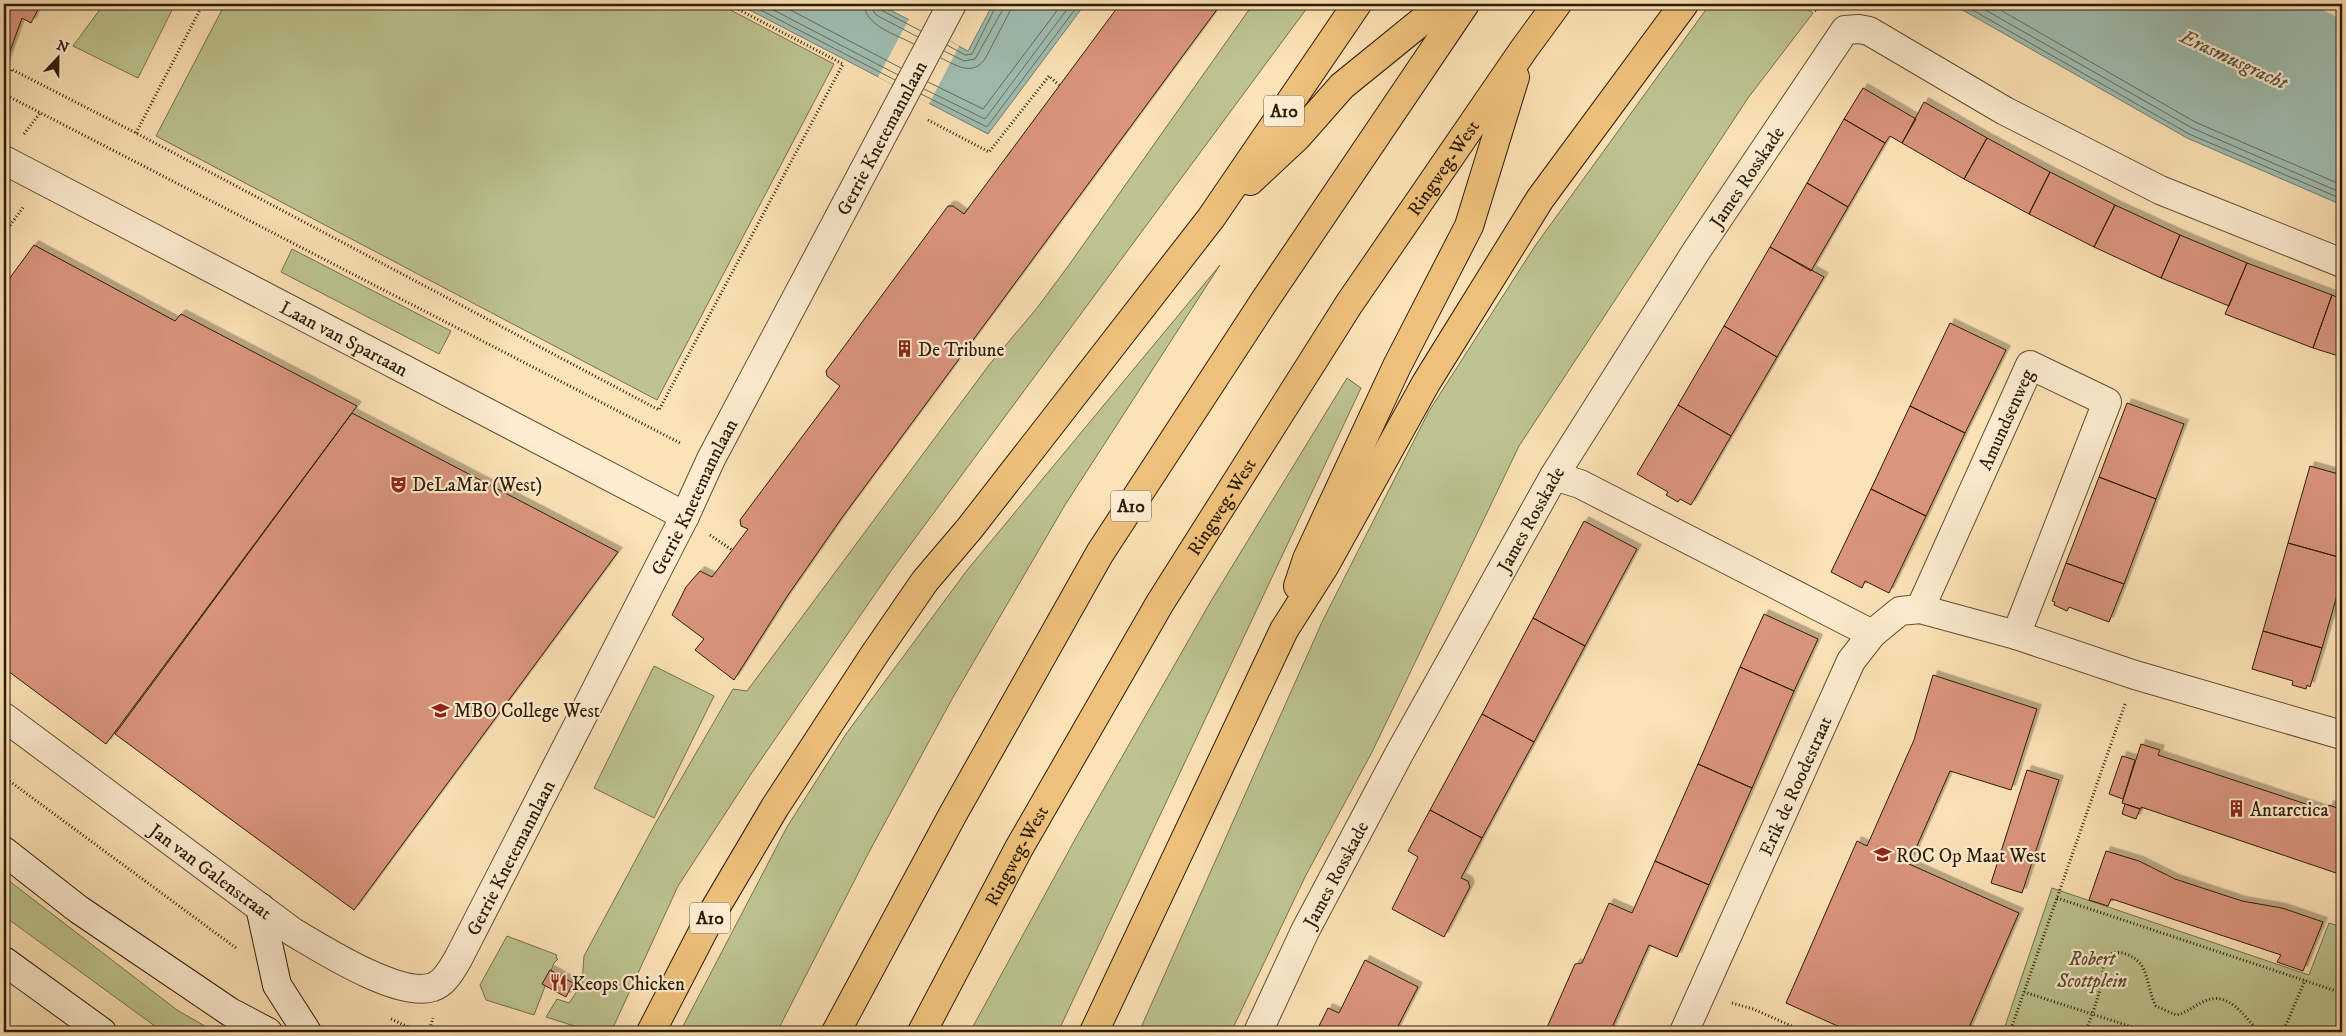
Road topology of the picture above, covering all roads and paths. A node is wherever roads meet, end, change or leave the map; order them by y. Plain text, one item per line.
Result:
1 (203, 4) edge
2 (728, 4) edge
3 (952, 4) edge
4 (1358, 4) edge
5 (1443, 4) edge
6 (1465, 4) edge
7 (1557, 4) edge
8 (1684, 4) edge
9 (1807, 4) edge
10 (1813, 8) dead end
11 (1524, 49) junction
12 (4, 83) edge
13 (1059, 85) dead end
14 (4, 94) edge
15 (898, 105) junction
16 (136, 133) junction
17 (4, 160) edge
18 (1211, 218) junction
19 (2342, 263) edge
20 (712, 460) junction
21 (1554, 476) junction
22 (685, 516) junction
23 (1920, 609) junction
24 (1284, 630) junction
25 (1872, 634) junction
26 (2016, 635) junction
27 (2135, 675) junction
28 (4, 717) edge
29 (2342, 736) edge
30 (4, 777) edge
31 (4, 851) edge
32 (2057, 898) junction
33 (260, 907) junction
34 (4, 961) edge
35 (273, 968) junction
36 (2305, 980) junction
37 (435, 987) joint
38 (2024, 992) junction
39 (2342, 992) edge
40 (1700, 994) junction
41 (2093, 1014) junction
42 (385, 1016) dead end
43 (102, 1032) edge
44 (268, 1032) edge
45 (307, 1032) edge
46 (420, 1032) edge
47 (652, 1032) edge
48 (836, 1032) edge
49 (922, 1032) edge
50 (1094, 1032) edge
51 (1258, 1032) edge
52 (1684, 1032) edge
53 (1805, 1032) edge
54 (2010, 1032) edge
55 (2085, 1032) edge
56 (2148, 1032) edge
57 (2259, 1032) edge
58 (2283, 1032) edge

1 - 16 path
2 - 16 path
3 - 15 street, Gerrie Knetemannlaan
4 - 18 highway, A10
5 - 18 highway, A10
6 - 48 highway, A10
7 - 11 highway, Ringweg-West
8 - 24 highway
9 - 10 path
11 - 24 highway
11 - 49 highway, Ringweg-West
12 - 16 path
13 - 15 path
14 - 20 path
15 - 20 street, Gerrie Knetemannlaan
17 - 22 street, Laan van Spartaan
18 - 47 highway, A10
19 - 21 street, James Rosskade
20 - 22 street, Gerrie Knetemannlaan
21 - 25 street
21 - 51 street, James Rosskade
22 - 37 street, Gerrie Knetemannlaan
23 - 25 street, Erik de Roodestraat
23 - 26 street
23 - 26 street, Amundsenweg
24 - 50 highway
25 - 40 street, Erik de Roodestraat
26 - 27 street
27 - 29 street
27 - 32 path
28 - 33 street, Jan van Galenstraat
30 - 35 path
31 - 44 street
32 - 36 path
32 - 38 path
33 - 35 street
33 - 37 street, Jan van Galenstraat
34 - 43 street
35 - 45 street
36 - 39 path
36 - 58 path
38 - 41 path
38 - 54 path
40 - 52 street, Erik de Roodestraat
40 - 53 path
41 - 55 path
41 - 56 path
41 - 57 path
42 - 46 path

